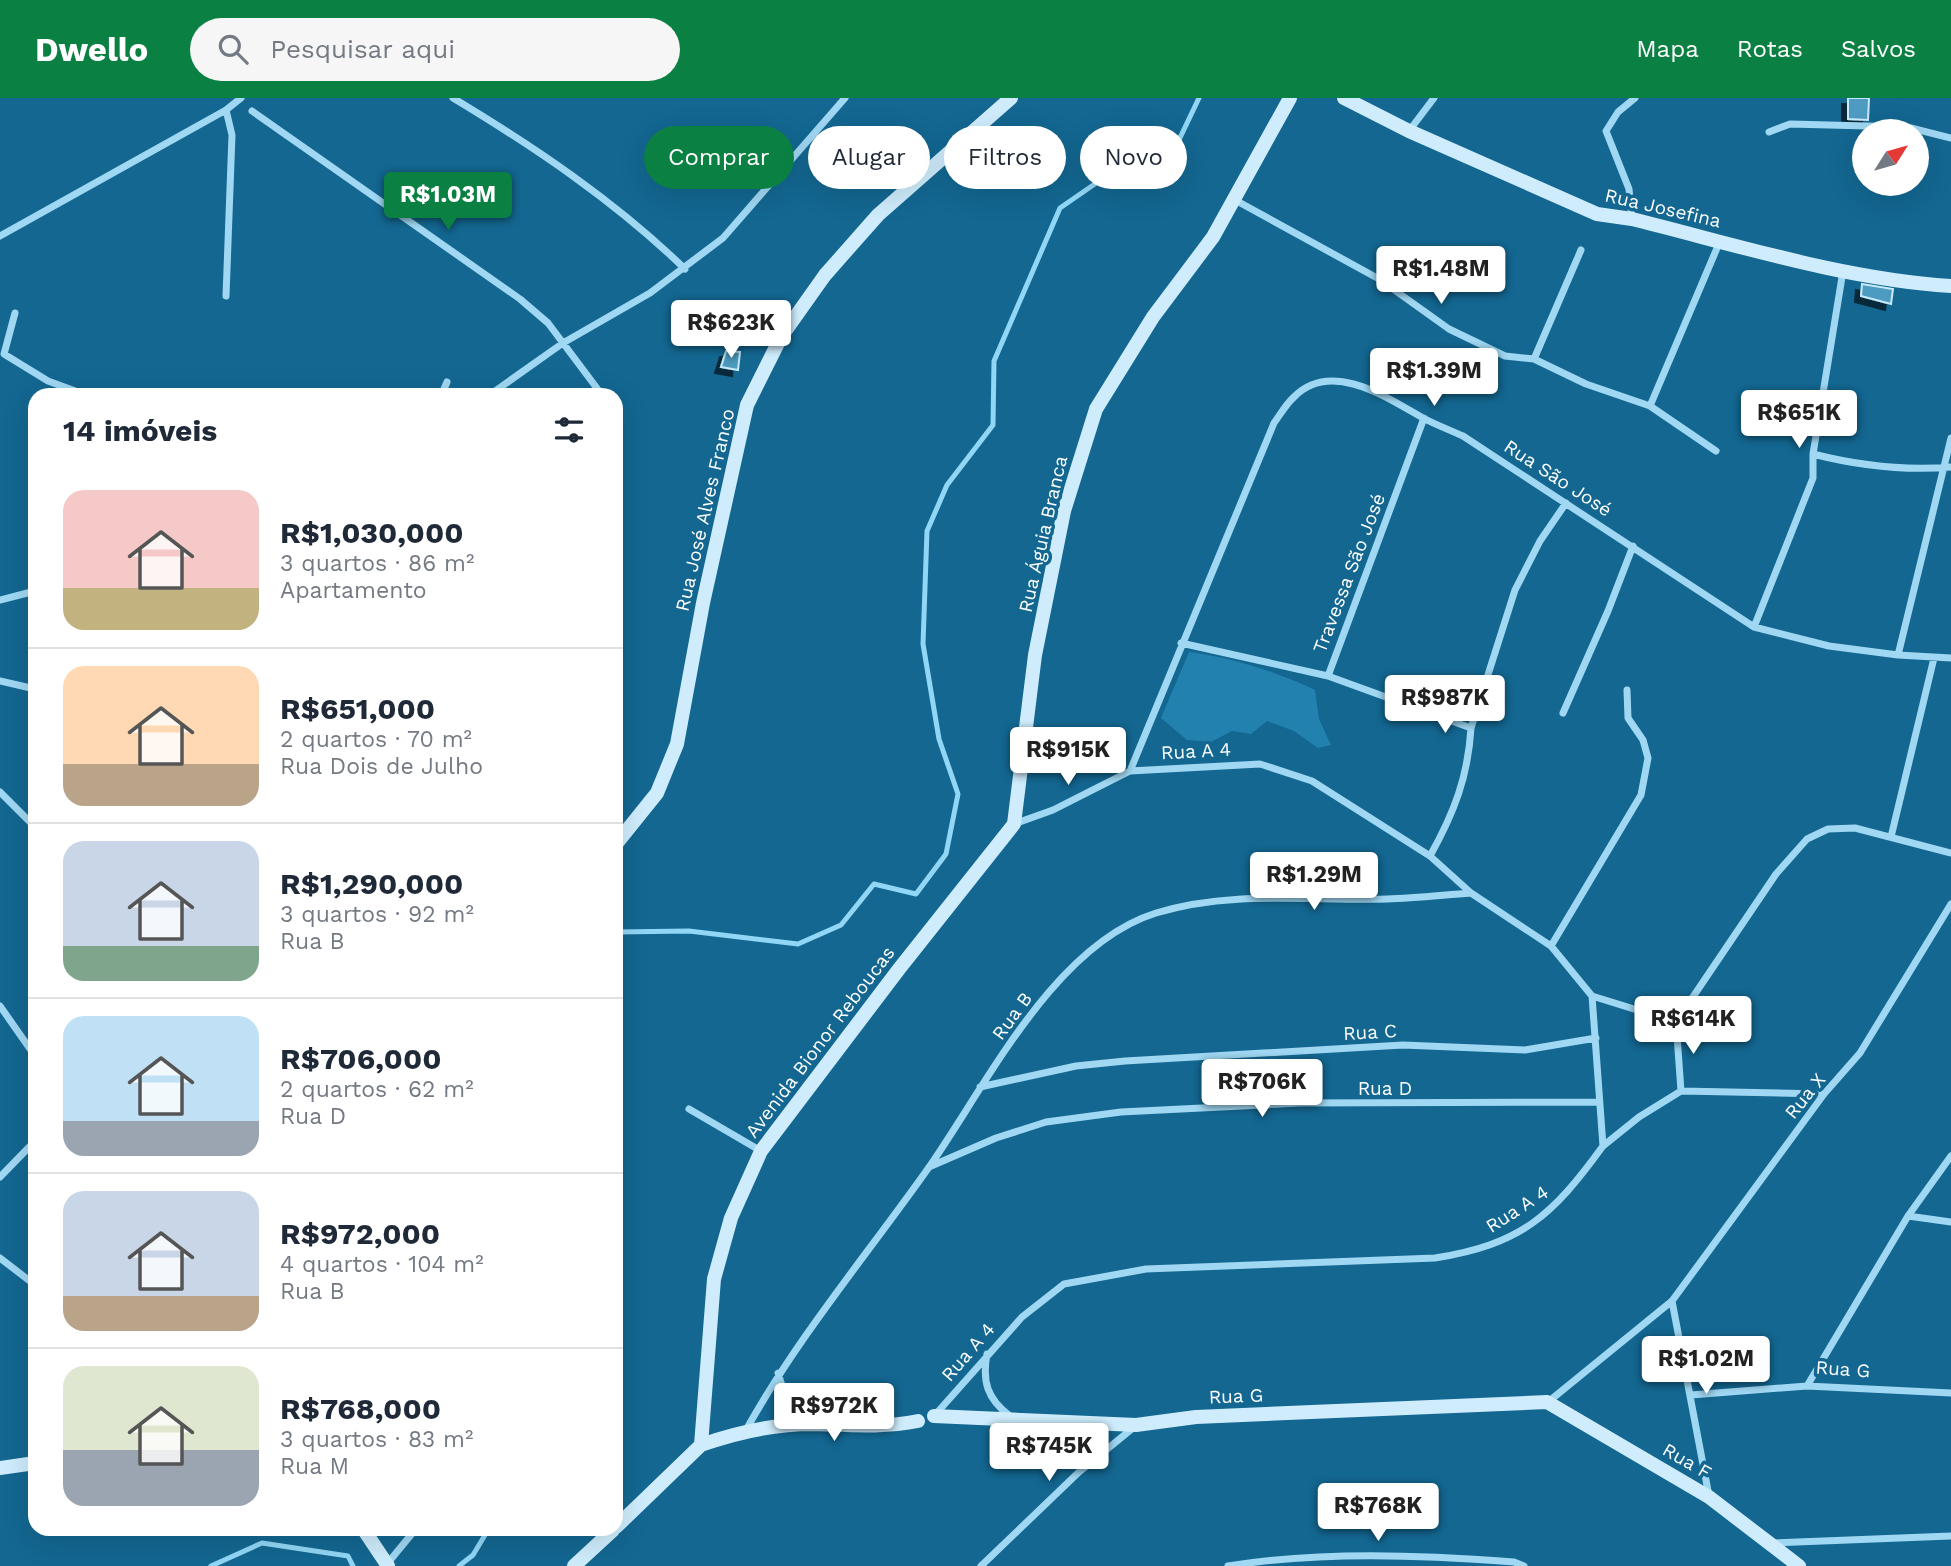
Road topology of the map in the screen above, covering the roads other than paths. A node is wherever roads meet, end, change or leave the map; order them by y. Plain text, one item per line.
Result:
1 (241, 98) edge
2 (453, 98) edge
3 (845, 98) edge
4 (1012, 98) edge
5 (1290, 98) edge
6 (1344, 98) edge
7 (1434, 98) edge
8 (1635, 98) edge
9 (226, 110) junction
10 (252, 111) dead end
11 (1409, 131) junction
12 (1769, 132) dead end
13 (1951, 138) edge
14 (1235, 200) junction
15 (1632, 219) junction
16 (0, 236) edge
17 (1720, 241) junction
18 (1581, 250) dead end
19 (685, 269) junction
20 (1843, 271) junction
21 (1951, 286) edge
22 (226, 296) dead end
23 (15, 313) dead end
24 (563, 343) junction
25 (2, 358) edge
26 (1534, 359) junction
27 (447, 382) dead end
28 (68, 388) edge
29 (444, 388) edge
30 (499, 388) edge
31 (597, 388) edge
32 (1650, 406) junction
33 (1424, 418) junction
34 (1951, 438) edge
35 (1716, 451) dead end
36 (1813, 454) junction
37 (1948, 468) edge
38 (1566, 503) junction
39 (1633, 545) junction
40 (28, 593) edge
41 (0, 600) edge
42 (1754, 627) junction
43 (1181, 643) junction
44 (1898, 655) junction
45 (1934, 657) junction
46 (1951, 657) edge
47 (1328, 676) junction
48 (0, 681) edge
49 (28, 687) edge
50 (1627, 690) dead end
51 (1563, 713) dead end
52 (1471, 728) junction
53 (1130, 771) junction
54 (0, 792) edge
55 (28, 820) edge
56 (1014, 824) junction
57 (623, 835) edge
58 (1891, 836) junction
59 (1951, 853) edge
60 (1430, 856) junction
61 (1471, 893) junction
62 (1951, 904) edge
63 (1551, 946) junction
64 (1592, 996) junction
65 (0, 1006) edge
66 (1676, 1023) junction
67 (1596, 1038) junction
68 (28, 1046) edge
69 (980, 1087) junction
70 (1681, 1091) junction
71 (1824, 1094) junction
72 (1599, 1102) junction
73 (689, 1109) dead end
74 (1603, 1146) junction
75 (28, 1148) edge
76 (761, 1151) junction
77 (1951, 1156) edge
78 (929, 1167) junction
79 (0, 1177) edge
80 (1908, 1216) junction
81 (1951, 1222) edge
82 (0, 1258) edge
83 (28, 1280) edge
84 (1672, 1301) junction
85 (987, 1353) junction
86 (778, 1373) junction
87 (1807, 1386) junction
88 (1951, 1393) edge
89 (1691, 1395) junction
90 (1547, 1402) junction
91 (934, 1416) junction
92 (1016, 1420) junction
93 (918, 1421) joint
94 (812, 1424) junction
95 (1136, 1425) junction
96 (746, 1430) junction
97 (701, 1445) junction
98 (28, 1464) edge
99 (0, 1468) edge
100 (1709, 1497) junction
101 (623, 1520) edge
102 (368, 1536) edge
103 (410, 1536) edge
104 (606, 1536) edge
105 (1951, 1536) edge
106 (1770, 1543) junction
107 (387, 1565) edge
108 (574, 1566) edge
109 (981, 1566) edge
110 (1228, 1566) edge
111 (1524, 1566) edge
112 (1799, 1566) edge

1 - 9 street
2 - 19 street
3 - 19 street
4 - 57 main road, Rua José Alves Franco
5 - 14 main road, Rua Águia Branca
6 - 11 main road, Rua Josefina
7 - 11 street
8 - 15 street
9 - 16 street
9 - 22 street
10 - 24 street
11 - 15 main road, Rua Josefina
12 - 13 street
14 - 26 street
14 - 56 main road, Rua Águia Branca
15 - 17 main road, Rua Josefina
17 - 20 main road, Rua Josefina
17 - 32 street
18 - 26 street
19 - 24 street
20 - 21 main road, Rua Josefina
20 - 36 street
23 - 25 street
24 - 30 street
24 - 31 street
25 - 28 street
26 - 32 street
27 - 29 street
32 - 35 street
33 - 38 street, Rua São José
33 - 43 street, Rua São José
33 - 47 street, Travessa São José
34 - 37 street
36 - 37 street
36 - 42 street
37 - 44 street
38 - 39 street, Rua São José
38 - 52 street
39 - 42 street, Rua São José
39 - 51 street
40 - 41 street
42 - 44 street, Rua São José
43 - 47 street, Travessa São José
43 - 53 street, Rua São José
44 - 45 street, Rua São José
45 - 46 street, Rua São José
45 - 58 street
47 - 52 street
48 - 49 street
50 - 63 street
52 - 60 street
53 - 56 street
53 - 60 street, Rua A 4
54 - 55 street
56 - 76 main road, Avenida Bionor Reboucas
58 - 59 street
58 - 66 street
60 - 61 street, Rua A 4
61 - 63 street, Rua A 4
61 - 69 street, Rua B
62 - 71 street, Rua X
63 - 64 street, Rua A 4
64 - 66 street
64 - 67 street
65 - 68 street
66 - 70 street
67 - 69 street, Rua C
67 - 72 street
69 - 78 street, Rua B
70 - 71 street
70 - 74 street, Rua A 4
71 - 84 street, Rua X
72 - 74 street
72 - 78 street, Rua D
73 - 76 street
74 - 85 street, Rua A 4
75 - 79 street
76 - 97 main road, Avenida Bionor Reboucas
77 - 80 street
78 - 86 street, Rua B
80 - 81 street
80 - 87 street
82 - 83 street
84 - 89 street
84 - 90 street, Rua X
85 - 91 street, Rua A 4
85 - 92 street
86 - 94 street
86 - 96 street, Rua B
87 - 88 street, Rua G
87 - 89 street, Rua G
89 - 100 street
90 - 95 main road, Rua G
90 - 100 main road, Rua F
91 - 92 main road, Rua G
91 - 93 street
92 - 95 main road, Rua G
93 - 94 main road
94 - 96 main road
95 - 109 street
96 - 97 main road
97 - 101 main road
98 - 99 main road
100 - 106 main road, Rua F
102 - 107 main road
103 - 107 street
104 - 108 main road
105 - 106 street
106 - 112 main road, Rua F
110 - 111 street

